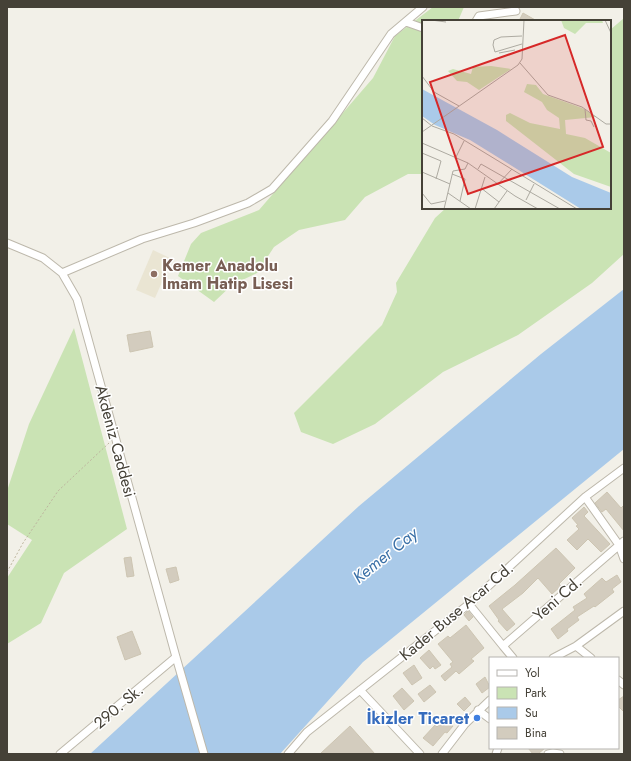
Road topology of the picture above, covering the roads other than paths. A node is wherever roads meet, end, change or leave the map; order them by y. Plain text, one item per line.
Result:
1 (423, 7) edge
2 (516, 10) dead end
3 (477, 20) edge
4 (406, 22) junction
5 (422, 28) edge
6 (7, 243) edge
7 (62, 274) junction
8 (624, 468) edge
9 (585, 497) junction
10 (622, 543) edge
11 (624, 559) edge
12 (469, 604) junction
13 (624, 611) edge
14 (503, 646) junction
15 (576, 646) junction
16 (176, 657) junction
17 (512, 657) edge
18 (555, 657) edge
19 (590, 657) edge
20 (360, 690) junction
21 (489, 701) edge
22 (478, 710) junction
23 (489, 718) edge
24 (60, 754) edge
25 (204, 754) edge
26 (288, 754) edge
27 (420, 754) edge
28 (442, 754) edge
29 (548, 754) edge
30 (560, 754) edge

1 - 4 street
2 - 3 street
4 - 5 street
4 - 7 street
6 - 7 street, Akdeniz Caddesi
7 - 16 street, Akdeniz Caddesi
8 - 9 street, Kader Buse Acar Cd.
9 - 10 street
9 - 12 street, Kader Buse Acar Cd.
10 - 11 street
10 - 14 street, Yeni Cd.
12 - 14 street
12 - 20 street, Kader Buse Acar Cd.
13 - 15 street
14 - 17 street
15 - 18 street
15 - 19 street
16 - 24 street, 290. Sk.
16 - 25 street, Akdeniz Caddesi
20 - 26 street, Kader Buse Acar Cd.
20 - 27 street
21 - 22 street
22 - 23 street
22 - 28 street
29 - 30 street

